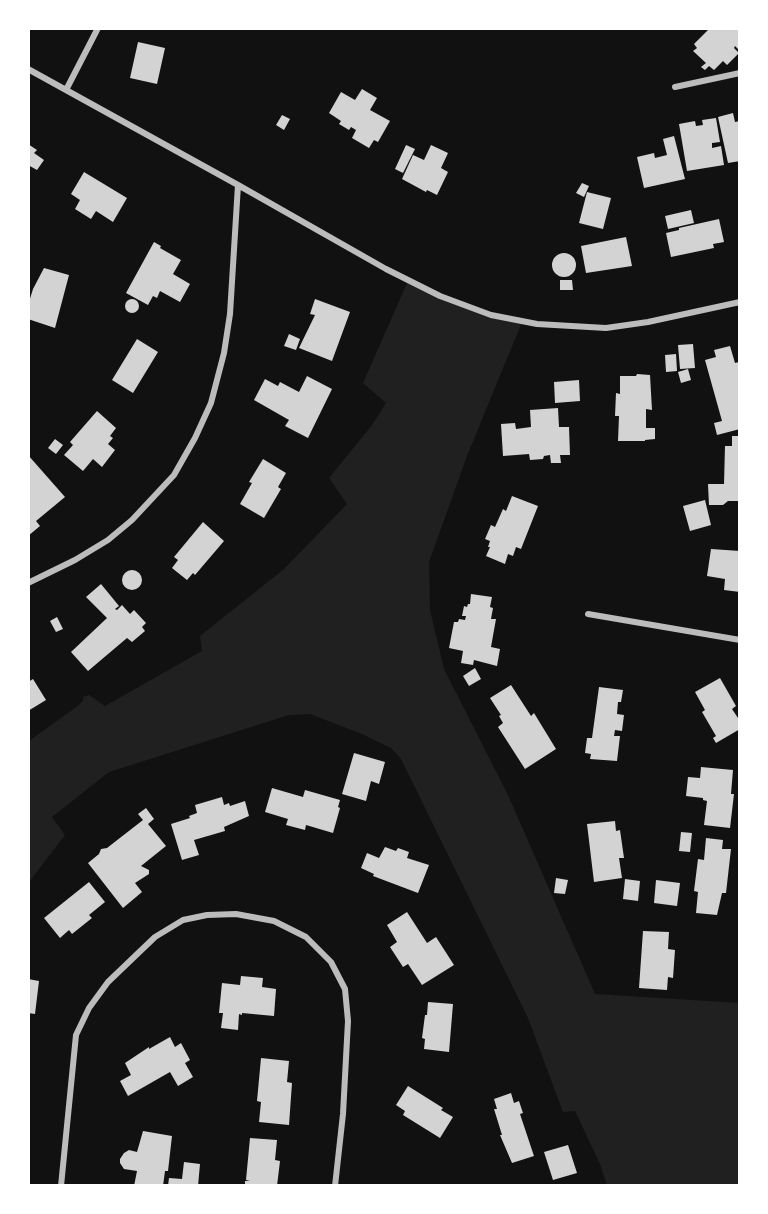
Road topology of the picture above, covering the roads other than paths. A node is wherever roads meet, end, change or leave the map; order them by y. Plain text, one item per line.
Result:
1 (98, 28) edge
2 (28, 69) edge
3 (740, 73) edge
4 (675, 87) dead end
5 (66, 90) junction
6 (238, 185) junction
7 (740, 302) edge
8 (28, 583) edge
9 (588, 614) dead end
10 (740, 640) edge
11 (61, 1185) edge
12 (335, 1185) edge

1 - 5 street
2 - 5 street
3 - 4 street
5 - 6 street
6 - 7 street
6 - 8 street
9 - 10 street
11 - 12 street

